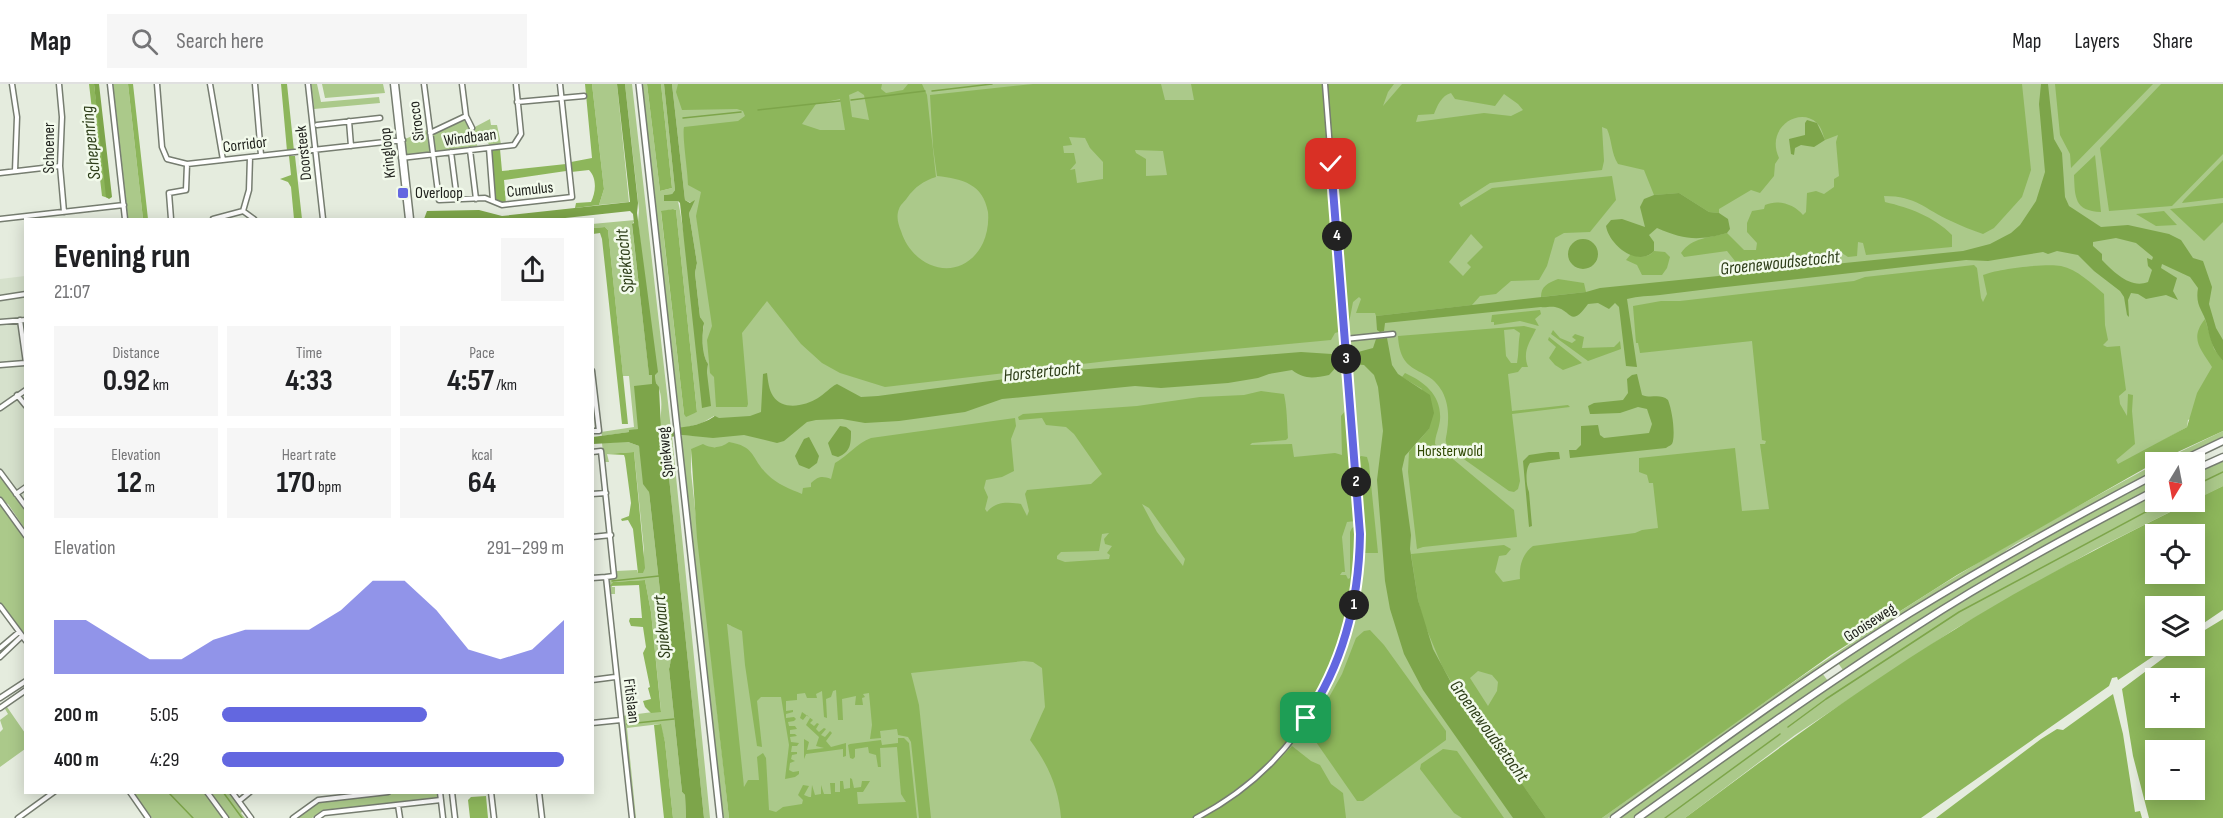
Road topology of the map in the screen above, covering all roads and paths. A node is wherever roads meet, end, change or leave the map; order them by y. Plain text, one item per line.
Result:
1 (12, 84) edge
2 (59, 84) edge
3 (110, 84) edge
4 (157, 84) edge
5 (210, 84) edge
6 (255, 84) edge
7 (308, 84) edge
8 (394, 84) edge
9 (424, 84) edge
10 (462, 84) edge
11 (516, 84) edge
12 (560, 84) edge
13 (639, 84) edge
14 (1325, 84) edge
15 (584, 96) dead end
16 (561, 99) junction
17 (517, 102) junction
18 (466, 116) junction
19 (380, 118) dead end
20 (349, 121) junction
21 (317, 125) dead end
22 (472, 128) dead end
23 (430, 133) junction
24 (401, 140) junction
25 (351, 146) junction
26 (489, 148) junction
27 (316, 149) junction
28 (470, 150) junction
29 (451, 152) junction
30 (433, 154) junction
31 (261, 155) junction
32 (250, 157) junction
33 (403, 158) junction
34 (223, 160) junction
35 (187, 164) junction
36 (60, 166) junction
37 (15, 171) junction
38 (0, 173) edge
39 (457, 199) junction
40 (476, 199) junction
41 (494, 201) junction
42 (124, 205) junction
43 (243, 211) junction
44 (64, 212) junction
45 (125, 218) edge
46 (171, 218) edge
47 (217, 218) edge
48 (253, 218) edge
49 (323, 218) edge
50 (410, 218) edge
51 (0, 219) edge
52 (24, 294) edge
53 (0, 298) edge
54 (23, 320) edge
55 (0, 322) edge
56 (1393, 334) dead end
57 (1345, 339) junction
58 (24, 342) edge
59 (24, 363) edge
60 (0, 365) edge
61 (594, 388) edge
62 (24, 391) edge
63 (17, 395) junction
64 (24, 404) edge
65 (0, 408) edge
66 (594, 431) edge
67 (2223, 441) edge
68 (594, 452) edge
69 (2200, 452) edge
70 (2223, 456) edge
71 (2205, 465) edge
72 (0, 472) edge
73 (2145, 480) edge
74 (24, 488) edge
75 (606, 493) junction
76 (16, 494) junction
77 (594, 494) edge
78 (2145, 496) edge
79 (0, 500) edge
80 (24, 504) edge
81 (24, 533) edge
82 (611, 535) junction
83 (594, 537) edge
84 (606, 577) junction
85 (594, 578) edge
86 (0, 606) edge
87 (20, 634) junction
88 (24, 639) edge
89 (0, 648) edge
90 (0, 657) edge
91 (615, 677) junction
92 (594, 680) edge
93 (24, 682) edge
94 (24, 691) edge
95 (0, 698) edge
96 (0, 708) edge
97 (621, 720) junction
98 (594, 723) edge
99 (52, 794) edge
100 (131, 794) edge
101 (208, 794) edge
102 (233, 794) edge
103 (247, 794) edge
104 (347, 794) edge
105 (440, 794) edge
106 (452, 794) edge
107 (491, 794) edge
108 (539, 794) edge
109 (441, 800) junction
110 (238, 801) junction
111 (398, 805) junction
112 (24, 816) edge
113 (18, 818) edge
114 (148, 818) edge
115 (226, 818) edge
116 (251, 818) edge
117 (293, 818) edge
118 (316, 818) edge
119 (400, 818) edge
120 (443, 818) edge
121 (455, 818) edge
122 (494, 818) edge
123 (542, 818) edge
124 (632, 818) edge
125 (720, 818) edge
126 (1196, 818) edge
127 (1614, 818) edge
128 (1638, 818) edge

1 - 37 street
2 - 36 street, Schoener
3 - 42 street
4 - 35 street
5 - 34 street
6 - 31 street
7 - 27 street, Doorsteek
8 - 24 street, Kringloop
9 - 23 street, Sirocco
10 - 18 street
11 - 17 street, Windbaan
12 - 16 street
13 - 125 main road, Spiekweg
14 - 57 street
15 - 16 street
16 - 17 street
16 - 41 street, Cumulus
17 - 26 street, Windbaan
18 - 22 street
18 - 23 street
19 - 20 street
20 - 21 street
20 - 25 street
23 - 30 street, Sirocco
24 - 25 street, Corridor
24 - 33 street, Kringloop
25 - 27 street, Corridor
26 - 28 street, Windbaan
26 - 41 street
27 - 31 street, Corridor
27 - 49 street, Doorsteek
28 - 29 street, Windbaan
28 - 40 street
29 - 30 street, Windbaan
29 - 39 street
30 - 33 street, Windbaan
30 - 39 street, Cumulus
31 - 32 street, Corridor
32 - 34 street, Corridor
32 - 43 street
33 - 50 street, Kringloop
34 - 35 street, Corridor
35 - 46 street
36 - 37 street
36 - 44 street, Schoener
37 - 38 street
39 - 40 street, Cumulus
40 - 41 street, Cumulus
42 - 44 street
42 - 45 street
43 - 47 street
43 - 48 street
44 - 51 street
52 - 53 street
54 - 55 street
54 - 58 street
56 - 57 street
57 - 126 street
59 - 60 street
61 - 66 street
62 - 63 street
63 - 64 street
63 - 65 street
67 - 69 highway
68 - 75 street, Fitislaan
70 - 71 highway
72 - 76 street
73 - 127 highway, Gooiseweg
74 - 76 street
75 - 77 street
75 - 82 street, Fitislaan
76 - 80 street
78 - 128 highway, Gooiseweg
79 - 81 street
82 - 83 street
82 - 84 street, Fitislaan
84 - 85 street
84 - 91 street, Fitislaan
86 - 87 street
87 - 88 street
87 - 89 street
87 - 90 street
91 - 92 street
91 - 97 street, Fitislaan
93 - 95 street
94 - 96 street
97 - 98 street
97 - 124 street, Fitislaan
99 - 112 street
100 - 114 street
101 - 115 street
102 - 110 street
103 - 110 street
104 - 117 street
105 - 109 street
106 - 121 street
107 - 122 street
108 - 123 street
109 - 111 street
109 - 120 street
110 - 116 street
111 - 118 street
111 - 119 street
112 - 113 street

